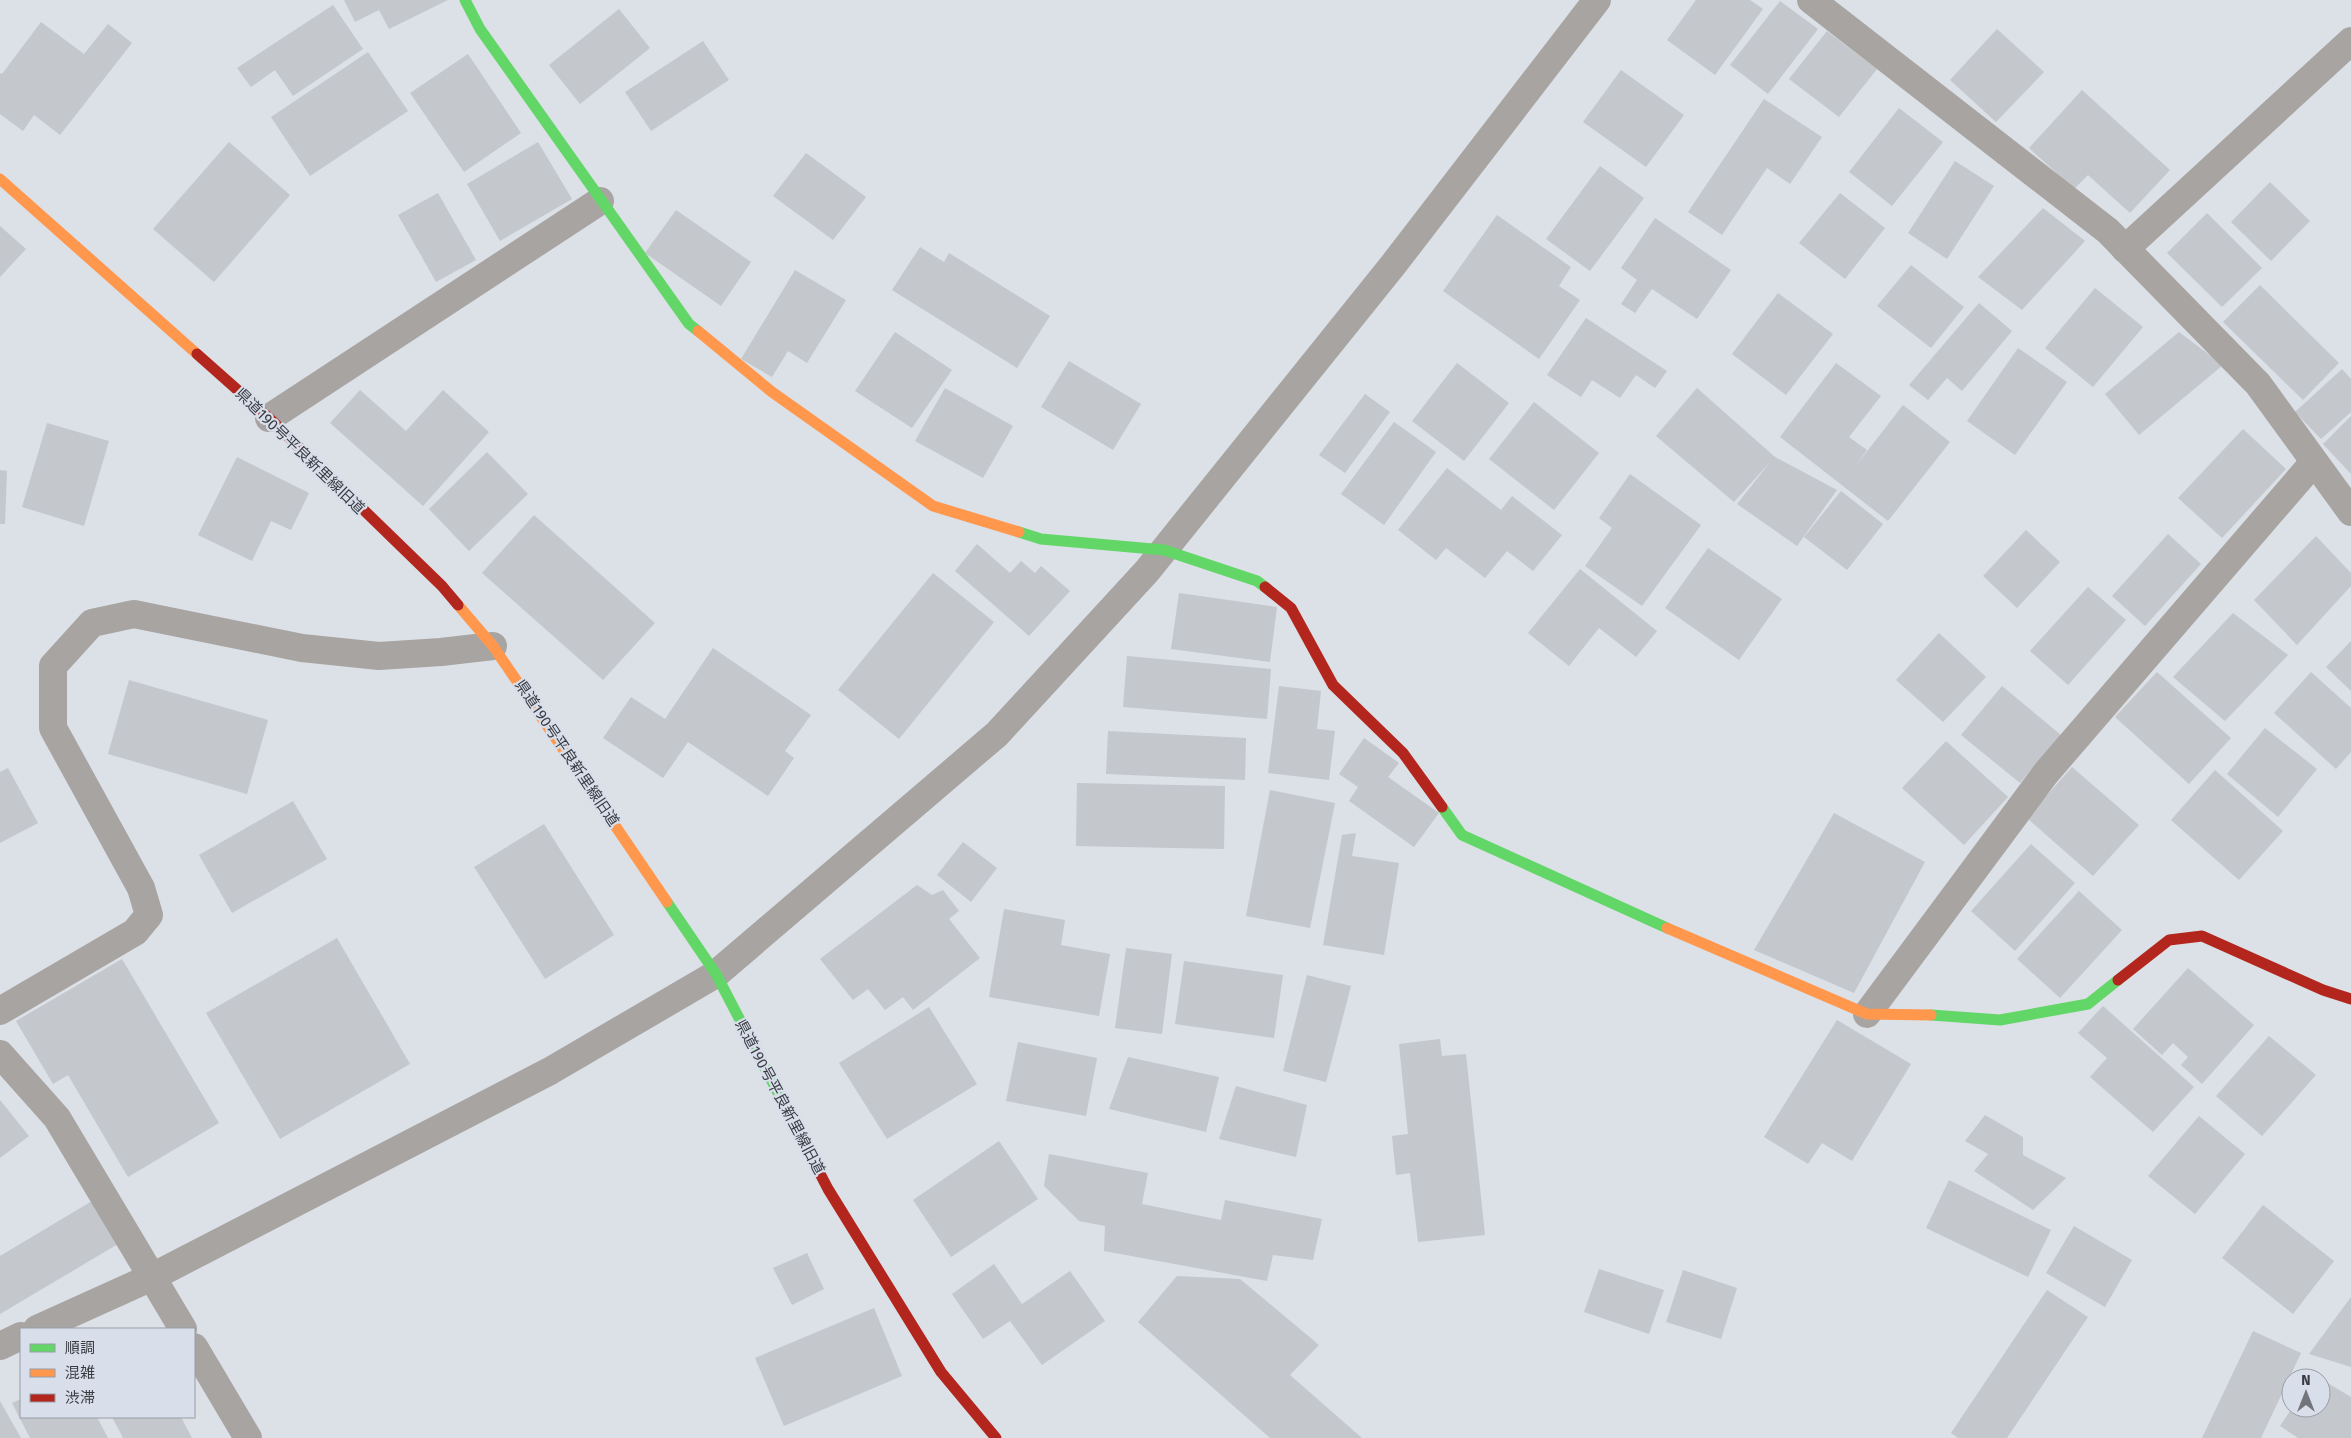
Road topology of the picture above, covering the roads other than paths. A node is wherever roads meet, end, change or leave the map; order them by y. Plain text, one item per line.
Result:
1 (465, 0) edge
2 (1597, 0) edge
3 (1811, 0) edge
4 (2351, 41) edge
5 (0, 179) edge
6 (600, 201) junction
7 (2125, 248) junction
8 (269, 418) junction
9 (2314, 462) junction
10 (2351, 512) edge
11 (1164, 550) junction
12 (493, 646) junction
13 (716, 974) junction
14 (2351, 999) edge
15 (0, 1011) edge
16 (1867, 1014) junction
17 (0, 1054) edge
18 (152, 1277) junction
19 (39, 1328) edge
20 (182, 1328) edge
21 (20, 1336) edge
22 (0, 1346) edge
23 (195, 1349) edge
24 (248, 1438) edge
25 (996, 1438) edge

1 - 6 street
2 - 11 street
3 - 7 street
4 - 7 street
5 - 8 street, 県道190号平良新里線旧道
6 - 8 street
6 - 11 street
7 - 9 street
8 - 12 street, 県道190号平良新里線旧道
9 - 10 street
9 - 16 street
11 - 13 street
11 - 16 street
12 - 13 street, 県道190号平良新里線旧道
12 - 15 street
13 - 18 street
13 - 25 street, 県道190号平良新里線旧道
14 - 16 street
17 - 18 street
18 - 19 street
18 - 20 street
21 - 22 street
23 - 24 street

